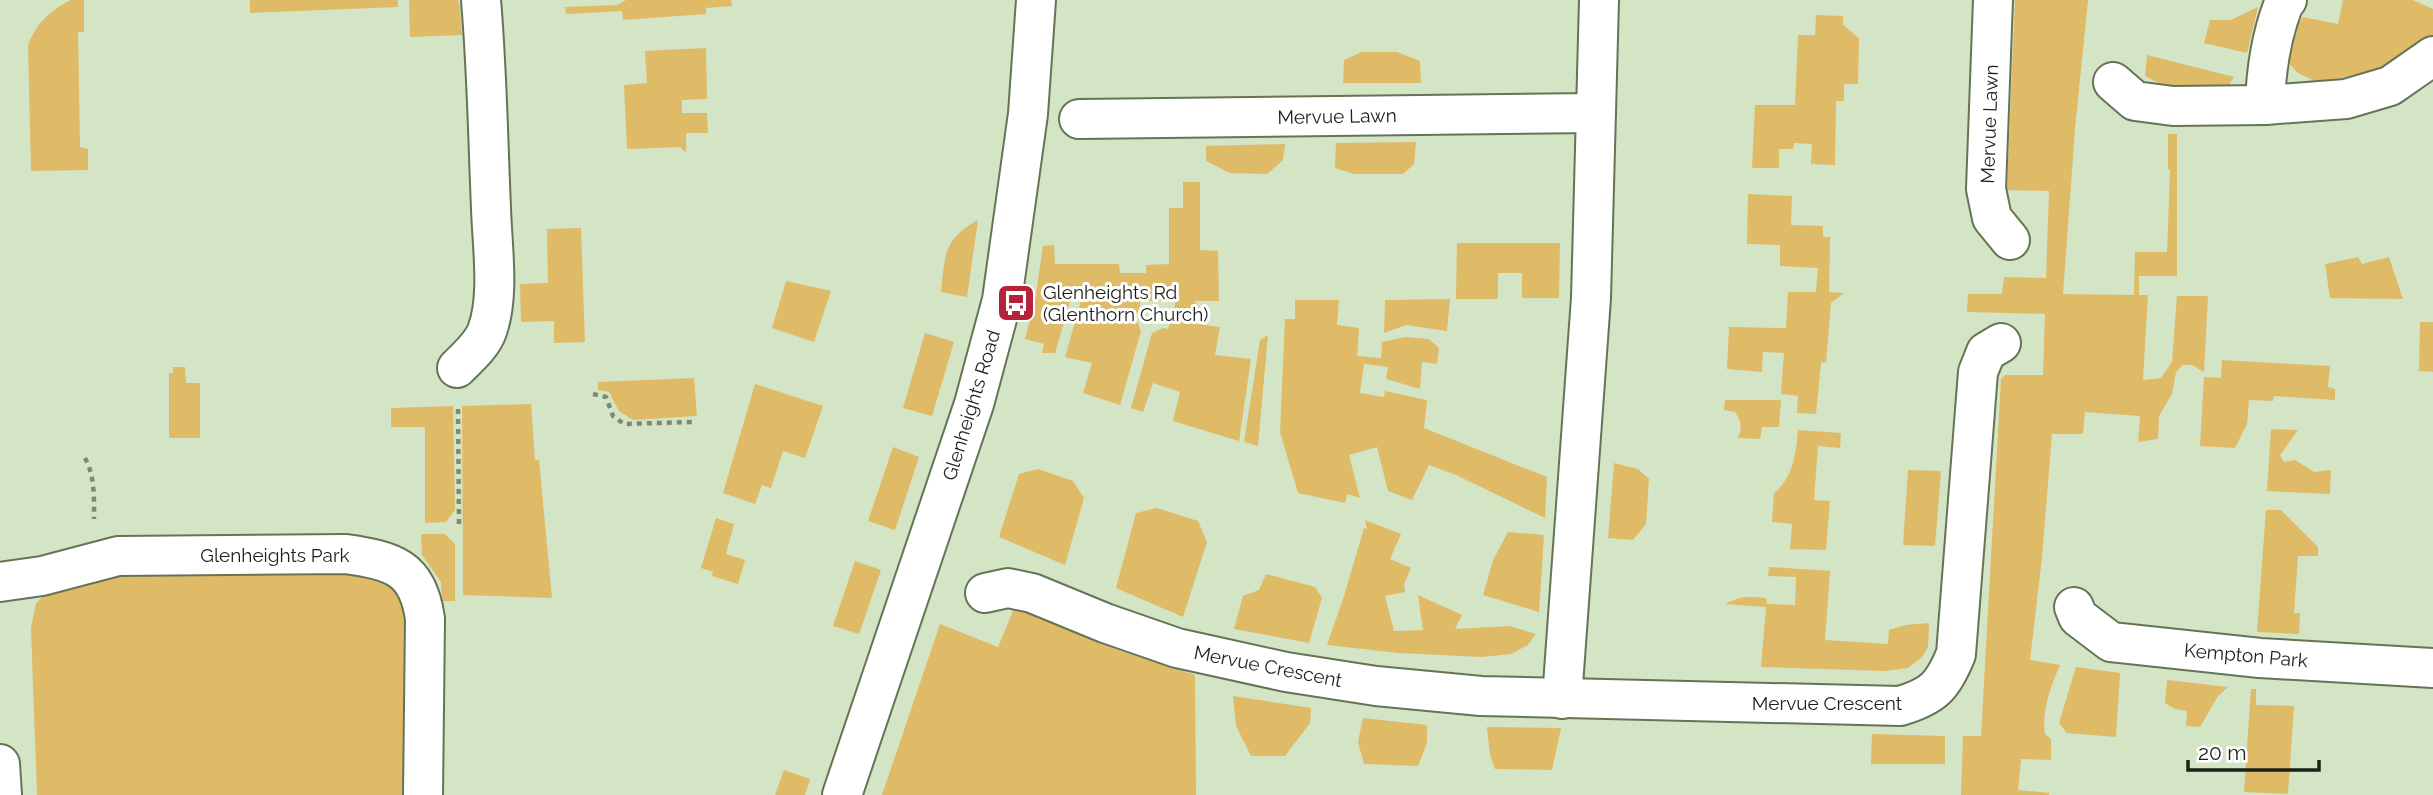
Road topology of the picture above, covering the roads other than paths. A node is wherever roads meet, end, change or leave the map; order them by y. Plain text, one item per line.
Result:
1 (481, 0) edge
2 (1036, 0) edge
3 (1599, 0) edge
4 (1993, 0) edge
5 (2287, 0) edge
6 (2433, 56) edge
7 (2113, 82) dead end
8 (2265, 105) junction
9 (1596, 113) junction
10 (1079, 119) dead end
11 (2010, 240) dead end
12 (2001, 343) dead end
13 (458, 385) road end
14 (0, 582) edge
15 (985, 593) dead end
16 (2074, 607) dead end
17 (2433, 668) edge
18 (1562, 699) junction
19 (0, 764) edge
20 (2, 795) edge
21 (423, 795) edge
22 (842, 795) edge

1 - 13 street
2 - 22 street, Glenheights Road
3 - 9 street
4 - 11 street, Mervue Lawn
5 - 8 street
6 - 8 street
7 - 8 street
9 - 10 street, Mervue Lawn
9 - 18 street
12 - 18 street, Mervue Crescent
14 - 21 street, Glenheights Park
15 - 18 street, Mervue Crescent
16 - 17 street, Kempton Park
19 - 20 street

